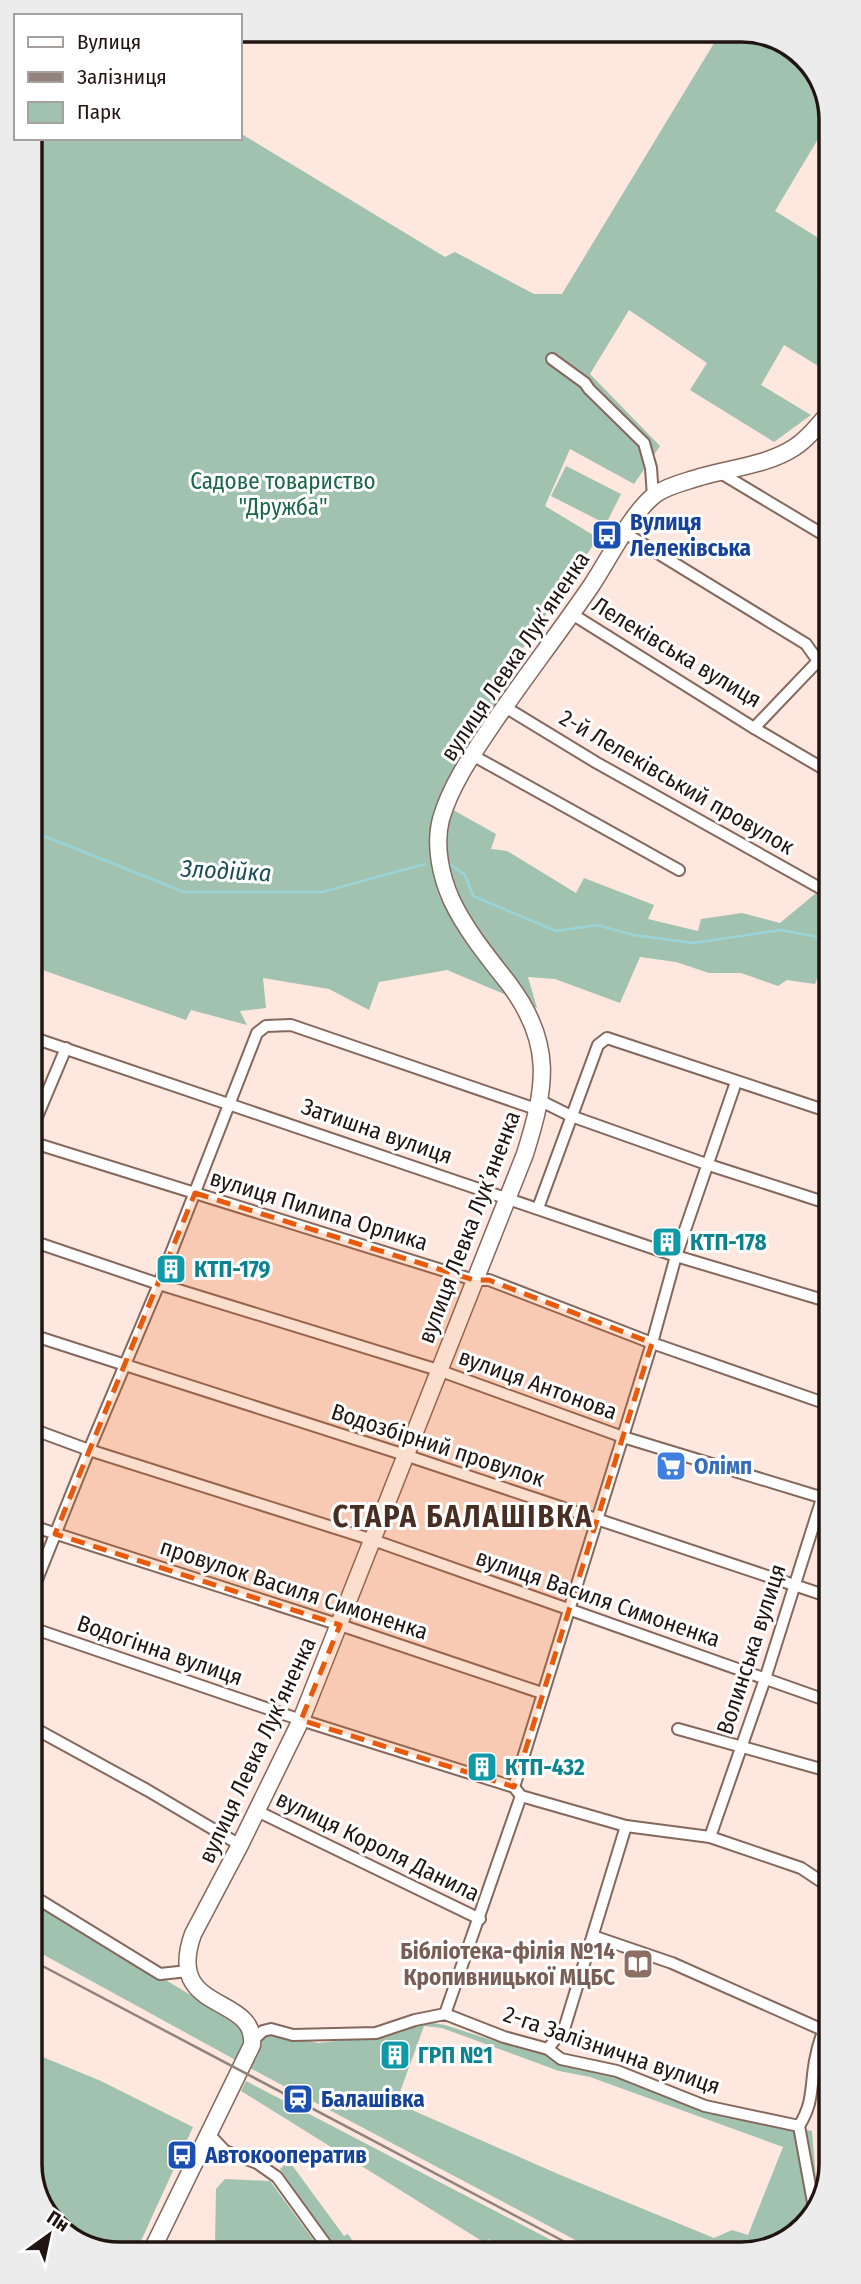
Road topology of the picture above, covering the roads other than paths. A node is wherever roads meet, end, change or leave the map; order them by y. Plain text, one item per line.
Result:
1 (552, 359) dead end
2 (819, 425) edge
3 (719, 472) junction
4 (653, 496) junction
5 (819, 532) edge
6 (625, 533) junction
7 (572, 614) junction
8 (818, 661) joint
9 (505, 707) junction
10 (754, 728) junction
11 (472, 755) junction
12 (819, 766) edge
13 (679, 870) dead end
14 (819, 887) edge
15 (42, 1040) edge
16 (66, 1048) junction
17 (736, 1082) junction
18 (230, 1103) junction
19 (42, 1105) edge
20 (540, 1105) junction
21 (819, 1108) edge
22 (571, 1116) junction
23 (42, 1145) edge
24 (709, 1165) junction
25 (195, 1193) junction
26 (508, 1197) junction
27 (819, 1200) edge
28 (538, 1208) junction
29 (42, 1244) edge
30 (676, 1256) junction
31 (474, 1280) junction
32 (159, 1284) junction
33 (819, 1298) edge
34 (42, 1338) edge
35 (653, 1343) junction
36 (125, 1365) junction
37 (438, 1370) junction
38 (819, 1401) edge
39 (42, 1433) edge
40 (623, 1437) junction
41 (89, 1450) junction
42 (405, 1455) junction
43 (819, 1497) edge
44 (819, 1519) edge
45 (597, 1521) junction
46 (42, 1529) edge
47 (55, 1534) junction
48 (373, 1540) junction
49 (42, 1567) edge
50 (795, 1586) junction
51 (819, 1594) edge
52 (568, 1610) junction
53 (341, 1625) junction
54 (42, 1631) edge
55 (765, 1679) junction
56 (542, 1693) junction
57 (819, 1698) edge
58 (301, 1720) junction
59 (678, 1729) dead end
60 (42, 1732) edge
61 (741, 1746) junction
62 (819, 1768) edge
63 (518, 1792) junction
64 (257, 1811) junction
65 (625, 1826) junction
66 (710, 1837) junction
67 (240, 1845) junction
68 (819, 1880) edge
69 (42, 1902) edge
70 (480, 1919) junction
71 (593, 1936) junction
72 (187, 1964) junction
73 (445, 2014) junction
74 (819, 2029) edge
75 (253, 2040) junction
76 (819, 2043) edge
77 (548, 2049) junction
78 (799, 2126) junction
79 (208, 2133) junction
80 (812, 2196) edge
81 (156, 2242) edge
82 (324, 2242) edge

1 - 4 street
2 - 3 street, вулиця Левка Лукʼяненка
3 - 4 street, вулиця Левка Лукʼяненка
3 - 5 street
4 - 6 street, вулиця Левка Лукʼяненка
6 - 7 street, вулиця Левка Лукʼяненка
6 - 8 street
7 - 9 street, вулиця Левка Лукʼяненка
7 - 10 street, Лелеківська вулиця
8 - 10 street, Лелеківська вулиця
9 - 11 street, вулиця Левка Лукʼяненка
9 - 14 street, 2-й Лелеківський провулок
10 - 12 street
11 - 13 street
11 - 20 street, вулиця Левка Лукʼяненка
15 - 16 street, Затишна вулиця
16 - 18 street, Затишна вулиця
16 - 19 street
17 - 21 street
17 - 22 street
17 - 24 street
18 - 20 street
18 - 25 street
18 - 26 street, Затишна вулиця
20 - 22 street
20 - 26 street, вулиця Левка Лукʼяненка
22 - 24 street
22 - 28 street
23 - 25 street, вулиця Пилипа Орлика
24 - 27 street
24 - 30 street
25 - 31 street, вулиця Пилипа Орлика
25 - 32 street
26 - 28 street, Затишна вулиця
26 - 31 street, вулиця Левка Лукʼяненка
28 - 30 street, Затишна вулиця
29 - 32 street, вулиця Антонова
30 - 33 street, Затишна вулиця
30 - 35 street
31 - 35 street, вулиця Пилипа Орлика
31 - 37 street, вулиця Левка Лукʼяненка
32 - 36 street
32 - 37 street, вулиця Антонова
34 - 36 street, Водозбірний провулок
35 - 38 street, вулиця Пилипа Орлика
35 - 40 street
36 - 41 street
36 - 42 street, Водозбірний провулок
37 - 40 street, вулиця Антонова
37 - 42 street, вулиця Левка Лукʼяненка
39 - 41 street, вулиця Василя Симоненка
40 - 43 street, вулиця Антонова
40 - 45 street
41 - 47 street
41 - 48 street, вулиця Василя Симоненка
42 - 45 street, Водозбірний провулок
42 - 48 street, вулиця Левка Лукʼяненка
44 - 50 street, Волинська вулиця
45 - 50 street, Водозбірний провулок
45 - 52 street
46 - 47 street, провулок Василя Симоненка
47 - 49 street
47 - 53 street, провулок Василя Симоненка
48 - 52 street, вулиця Василя Симоненка
48 - 53 street, вулиця Левка Лукʼяненка
50 - 51 street, Водозбірний провулок
50 - 55 street, Волинська вулиця
52 - 55 street, вулиця Василя Симоненка
52 - 56 street
53 - 56 street, провулок Василя Симоненка
53 - 58 street, вулиця Левка Лукʼяненка
54 - 58 street, Водогінна вулиця
55 - 57 street, вулиця Василя Симоненка
55 - 61 street, Волинська вулиця
56 - 63 street
58 - 63 street, Водогінна вулиця
58 - 64 street, вулиця Левка Лукʼяненка
59 - 61 street
60 - 67 street
61 - 62 street
61 - 66 street, Волинська вулиця
63 - 65 street, Водогінна вулиця
63 - 70 street
64 - 67 street, вулиця Левка Лукʼяненка
64 - 70 street, вулиця Короля Данила
65 - 66 street, Водогінна вулиця
65 - 71 street
66 - 68 street, Водогінна вулиця
67 - 72 street, вулиця Левка Лукʼяненка
69 - 72 street
70 - 73 street
71 - 74 street
71 - 77 street
72 - 75 street
73 - 75 street
73 - 77 street, 2-га Залізнична вулиця
75 - 79 street
76 - 78 street
77 - 78 street, 2-га Залізнична вулиця
78 - 80 street
79 - 81 street
79 - 82 street

